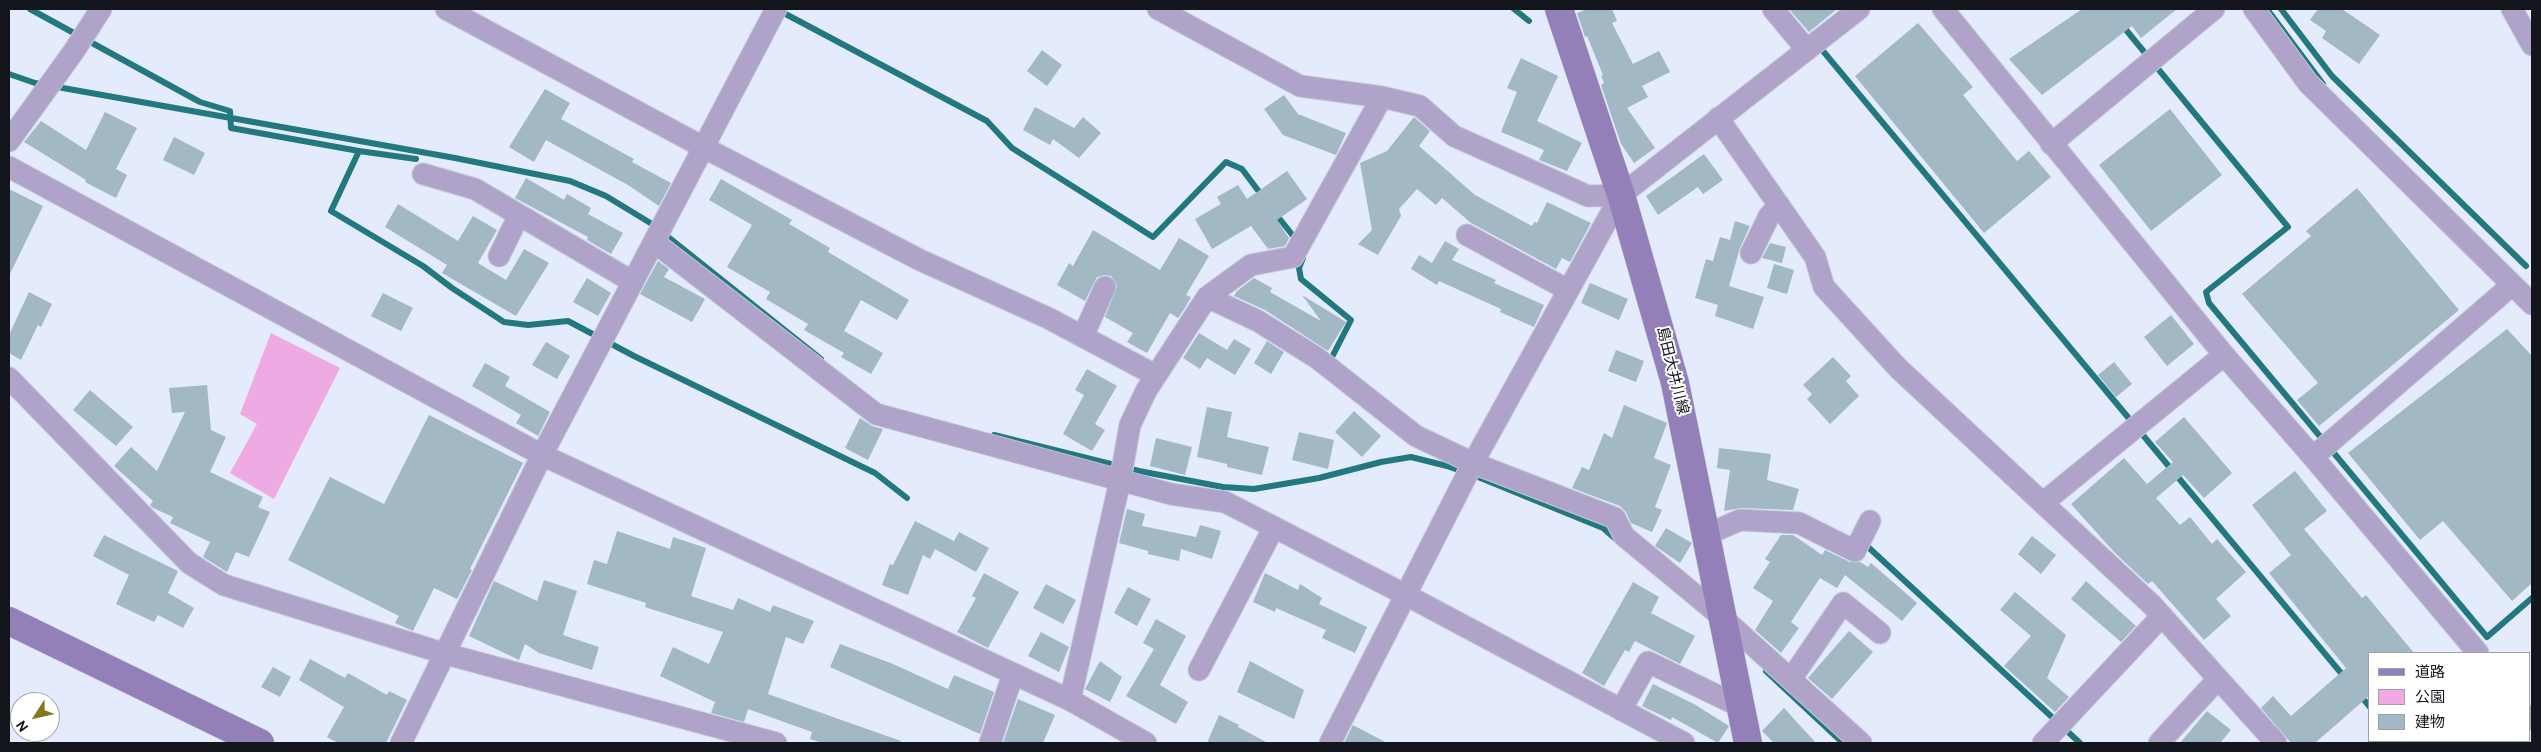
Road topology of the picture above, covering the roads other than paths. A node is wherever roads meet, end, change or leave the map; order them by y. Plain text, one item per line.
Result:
1 (101, 9) edge
2 (446, 9) edge
3 (776, 9) edge
4 (1158, 9) edge
5 (1559, 9) edge
6 (1773, 9) edge
7 (1859, 9) edge
8 (1943, 9) edge
9 (2214, 9) edge
10 (2254, 9) edge
11 (2512, 9) edge
12 (2532, 45) edge
13 (1807, 50) junction
14 (1382, 97) junction
15 (1718, 118) junction
16 (9, 142) edge
17 (2051, 144) junction
18 (703, 148) junction
19 (9, 167) edge
20 (423, 174) dead end
21 (1621, 195) junction
22 (1779, 205) junction
23 (519, 215) junction
24 (1467, 235) dead end
25 (654, 242) junction
26 (1752, 253) dead end
27 (499, 256) dead end
28 (633, 282) junction
29 (2512, 284) junction
30 (1106, 287) dead end
31 (1568, 290) junction
32 (1207, 297) junction
33 (2532, 304) edge
34 (1083, 336) junction
35 (2224, 356) junction
36 (1156, 375) junction
37 (9, 378) edge
38 (542, 455) junction
39 (2313, 457) junction
40 (1472, 463) junction
41 (1120, 481) junction
42 (2044, 502) junction
43 (1870, 521) dead end
44 (1274, 527) junction
45 (1706, 534) junction
46 (1406, 595) junction
47 (2162, 616) junction
48 (1723, 618) junction
49 (9, 621) edge
50 (1880, 633) dead end
51 (2477, 652) edge
52 (446, 654) junction
53 (1199, 670) dead end
54 (1013, 674) junction
55 (1790, 679) junction
56 (2218, 679) junction
57 (1070, 700) junction
58 (1741, 707) junction
59 (1622, 710) junction
60 (260, 743) edge
61 (401, 743) edge
62 (776, 743) edge
63 (990, 743) edge
64 (1146, 743) edge
65 (1330, 743) edge
66 (1684, 743) edge
67 (1748, 743) edge
68 (1861, 743) edge
69 (2043, 743) edge
70 (2159, 743) edge
71 (2276, 743) edge

1 - 16 street
2 - 18 street
3 - 18 street
4 - 14 street
5 - 21 main road, 島田大井川線
6 - 13 street
7 - 13 street
8 - 17 street
9 - 17 street
10 - 29 street
11 - 12 street
13 - 15 street
14 - 21 street
14 - 32 street
15 - 21 street
15 - 22 street
17 - 35 street
18 - 25 street
18 - 34 street
19 - 38 street
20 - 23 street
21 - 31 street
21 - 45 main road, 島田大井川線
22 - 26 street
22 - 42 street
23 - 27 street
23 - 28 street
24 - 31 street
25 - 28 street
25 - 41 street
28 - 38 street
29 - 33 street
29 - 39 street
30 - 34 street
31 - 40 street
32 - 36 street
32 - 40 street
34 - 36 street
35 - 39 street
35 - 42 street
36 - 41 street
37 - 52 street
38 - 52 street
38 - 54 street
39 - 51 street
40 - 46 street
40 - 48 street
41 - 44 street
41 - 57 street
42 - 47 street
43 - 45 street
44 - 46 street
44 - 53 street
45 - 48 main road, 島田大井川線
46 - 59 street
46 - 65 street
47 - 56 street
47 - 69 street
48 - 55 street
48 - 58 main road, 島田大井川線
49 - 60 main road
50 - 55 street
52 - 61 street
52 - 62 street
54 - 57 street
54 - 63 street
55 - 68 street
56 - 70 street
56 - 71 street
57 - 64 street
58 - 59 street
58 - 67 main road, 島田大井川線
59 - 66 street

